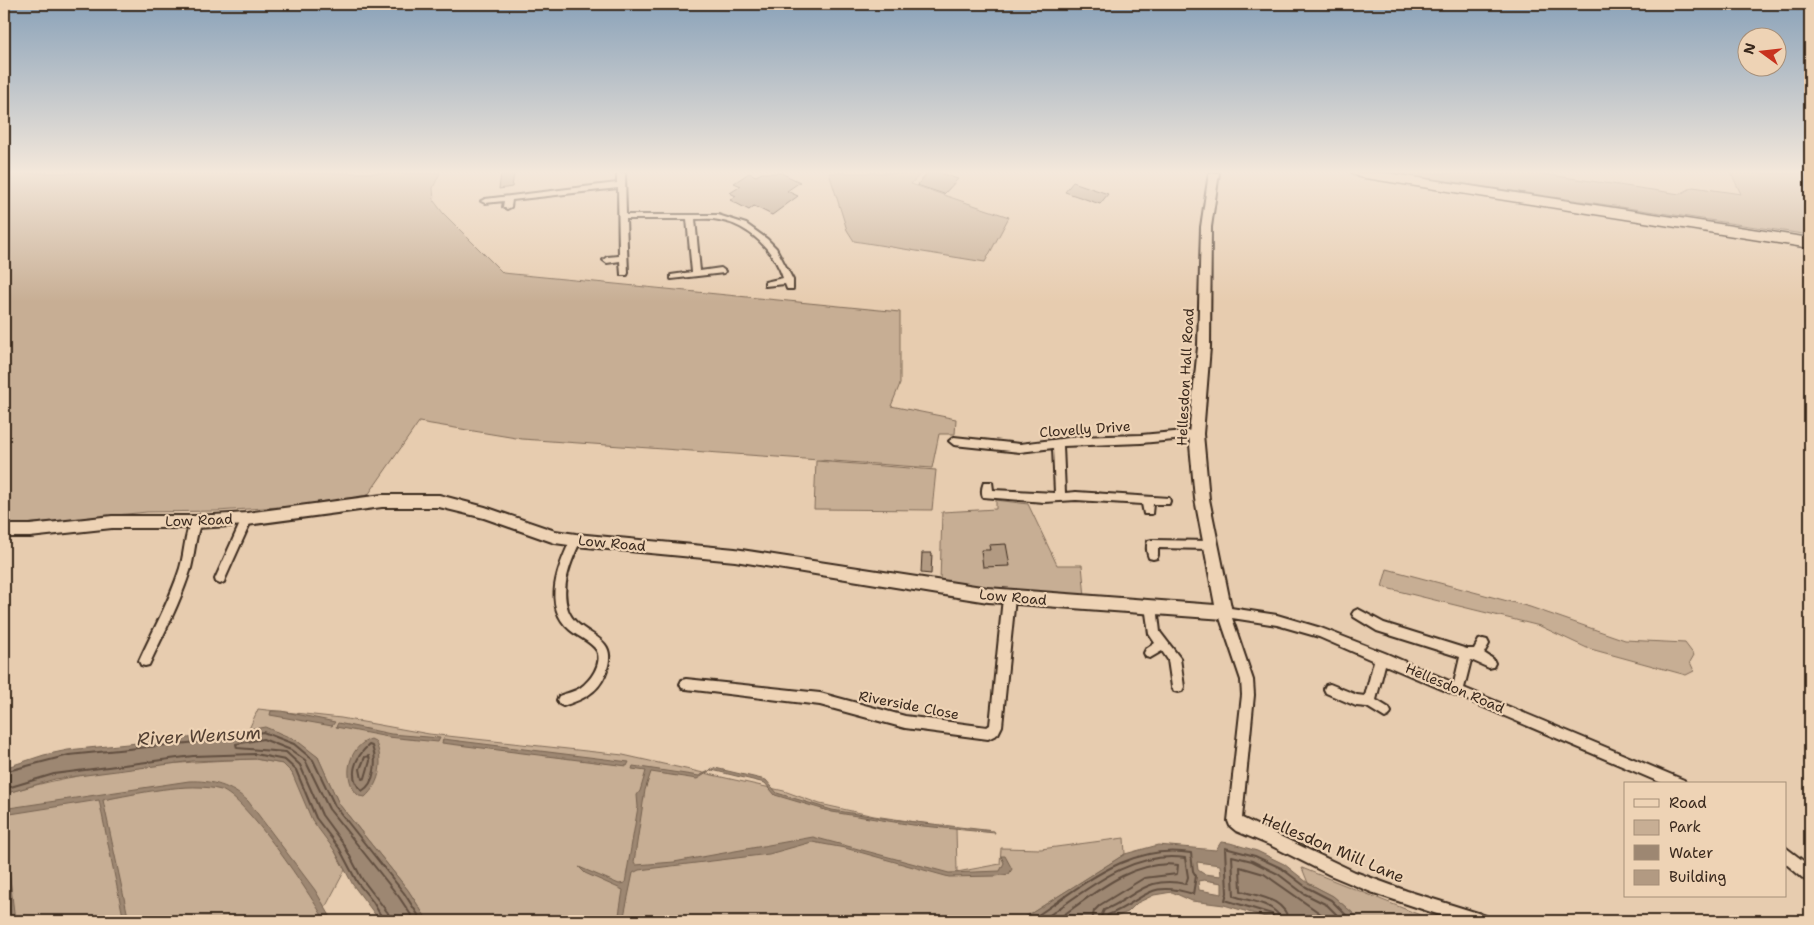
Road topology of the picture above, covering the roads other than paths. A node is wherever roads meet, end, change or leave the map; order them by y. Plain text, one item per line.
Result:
1 (622, 216) edge
2 (691, 216) edge
3 (693, 216) edge
4 (1208, 216) edge
5 (1637, 216) edge
6 (1810, 243) edge
7 (623, 258) junction
8 (607, 260) dead end
9 (721, 271) dead end
10 (624, 273) dead end
11 (696, 274) junction
12 (674, 277) dead end
13 (768, 284) dead end
14 (1196, 434) junction
15 (954, 441) dead end
16 (1058, 444) junction
17 (987, 494) dead end
18 (1060, 497) junction
19 (1165, 501) dead end
20 (247, 519) junction
21 (196, 522) junction
22 (4, 531) edge
23 (576, 540) junction
24 (1210, 545) junction
25 (1153, 555) dead end
26 (220, 579) dead end
27 (1009, 598) junction
28 (1151, 606) junction
29 (1224, 612) junction
30 (1358, 614) dead end
31 (1162, 644) junction
32 (1476, 651) junction
33 (1150, 653) dead end
34 (1381, 657) junction
35 (145, 660) dead end
36 (1489, 663) dead end
37 (686, 684) dead end
38 (1178, 687) dead end
39 (1330, 689) dead end
40 (1458, 689) junction
41 (563, 700) dead end
42 (1369, 702) junction
43 (1385, 712) dead end
44 (1674, 782) edge
45 (1786, 855) edge
46 (1810, 875) edge
47 (1481, 921) edge

1 - 7 street
2 - 11 street
3 - 13 street
4 - 14 street, Hellesdon Hall Road
5 - 6 highway
7 - 8 street
7 - 10 street
9 - 11 street
11 - 12 street
14 - 16 street, Clovelly Drive
14 - 24 street, Hellesdon Hall Road
15 - 16 street, Clovelly Drive
16 - 18 street
17 - 18 street
18 - 19 street
20 - 21 street, Low Road
20 - 23 street, Low Road
20 - 26 street
21 - 22 street, Low Road
21 - 35 street
23 - 27 street, Low Road
23 - 41 street
24 - 25 street
24 - 29 street, Hellesdon Hall Road
27 - 28 street, Low Road
27 - 37 street, Riverside Close
28 - 29 street, Low Road
28 - 31 street
29 - 34 street, Hellesdon Road
29 - 47 street, Hellesdon Mill Lane
30 - 32 street
31 - 33 street
31 - 38 street
32 - 36 street
32 - 40 street
34 - 40 street, Hellesdon Road
34 - 42 street
39 - 42 street
40 - 44 street, Hellesdon Road
42 - 43 street
45 - 46 street

